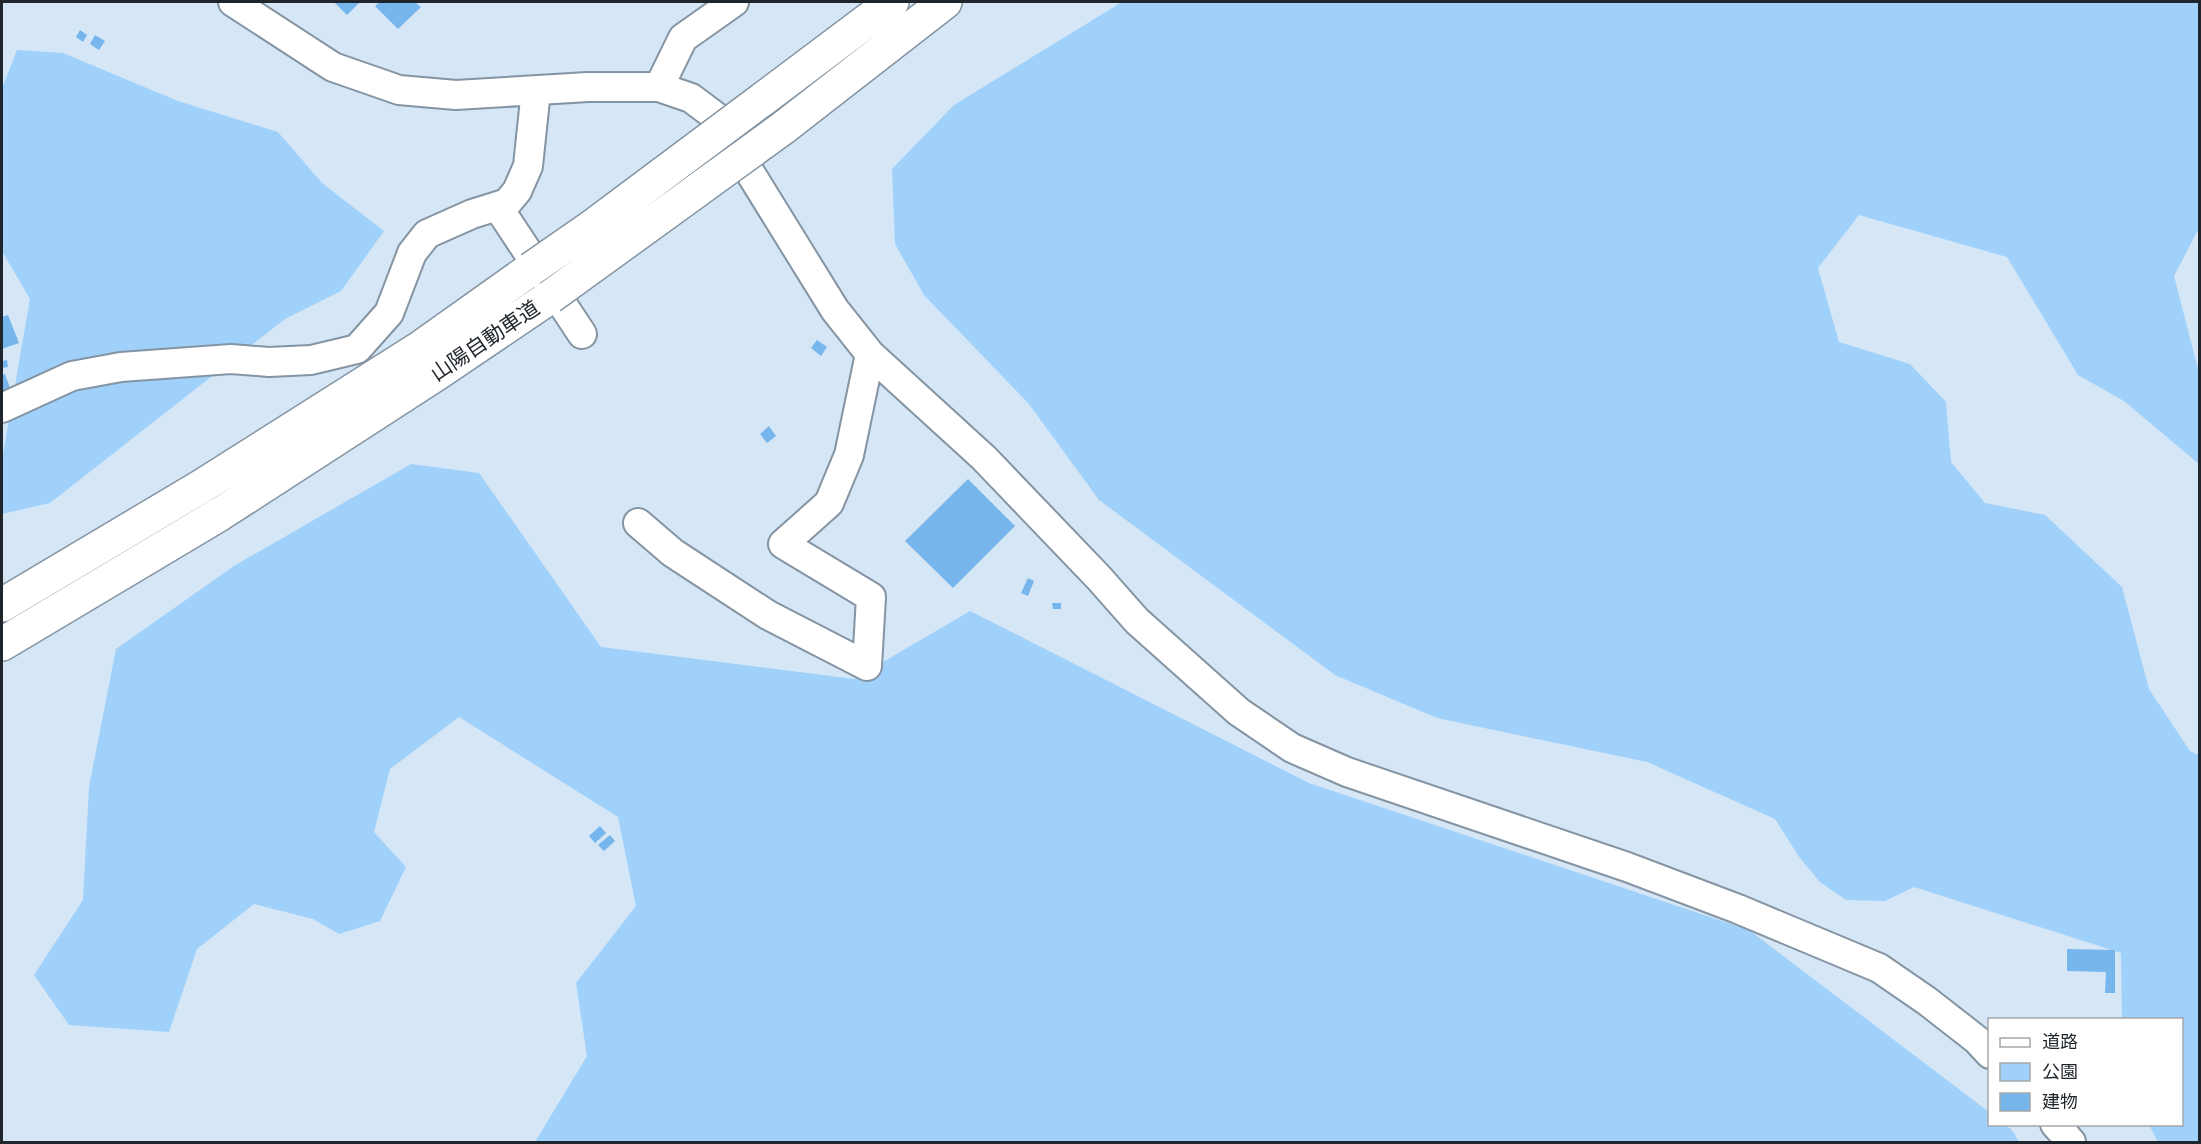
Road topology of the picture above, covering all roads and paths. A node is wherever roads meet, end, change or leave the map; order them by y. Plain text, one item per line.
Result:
1 (233, 2) edge
2 (734, 2) edge
3 (892, 2) edge
4 (945, 2) edge
5 (659, 87) junction
6 (536, 90) junction
7 (498, 207) junction
8 (582, 334) dead end
9 (870, 354) junction
10 (2, 408) edge
11 (638, 523) dead end
12 (2, 605) edge
13 (2, 644) edge
14 (1988, 1053) edge
15 (2056, 1126) edge
16 (2072, 1143) edge

1 - 6 street
2 - 5 street
3 - 12 highway, 山陽自動車道, bridge
4 - 13 highway, 山陽自動車道, bridge
5 - 6 street
5 - 9 street
6 - 7 street
7 - 8 street
7 - 10 street
9 - 11 street
9 - 14 street
15 - 16 street

